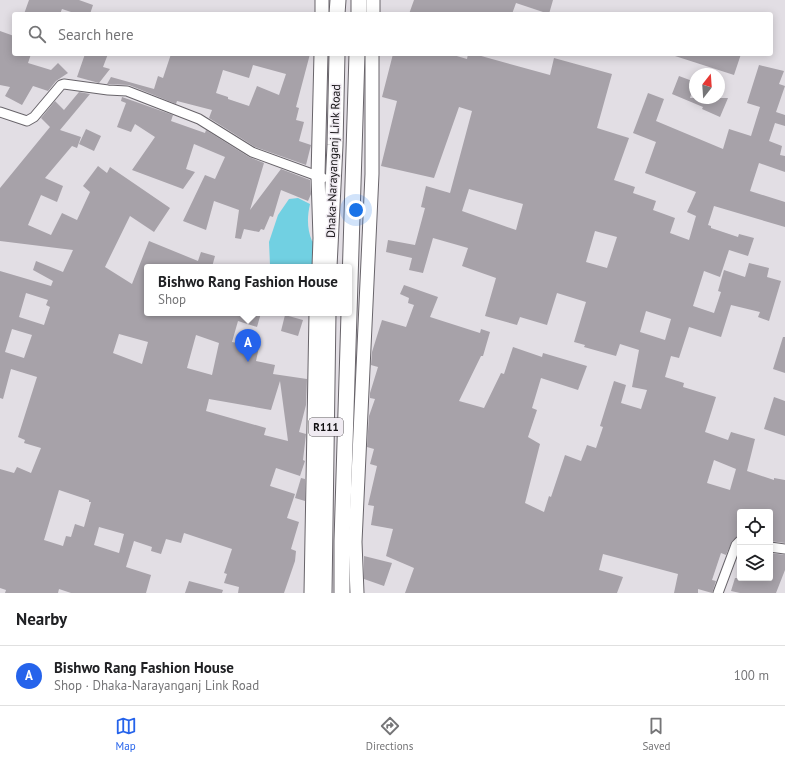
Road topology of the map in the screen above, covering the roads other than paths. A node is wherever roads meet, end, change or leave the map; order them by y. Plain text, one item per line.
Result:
1 (322, 0) edge
2 (338, 0) edge
3 (359, 0) edge
4 (373, 0) edge
5 (322, 12) edge
6 (337, 12) edge
7 (359, 12) edge
8 (373, 12) edge
9 (321, 56) edge
10 (337, 56) edge
11 (357, 56) edge
12 (372, 56) edge
13 (0, 112) edge
14 (318, 176) junction
15 (333, 182) junction
16 (319, 264) edge
17 (329, 264) edge
18 (316, 316) edge
19 (328, 316) edge
20 (318, 508) junction
21 (350, 508) junction
22 (737, 544) edge
23 (773, 547) edge
24 (785, 549) edge
25 (311, 593) edge
26 (324, 593) edge
27 (342, 593) edge
28 (357, 593) edge
29 (718, 593) edge

1 - 5 street
2 - 6 main road
3 - 7 main road
4 - 8 street
9 - 14 street
10 - 15 main road, Dhaka-Narayanganj Link Road
11 - 21 main road, Dhaka-Narayanganj Link Road / R111
12 - 21 street
13 - 14 street
14 - 15 street
14 - 16 street
15 - 17 main road, Dhaka-Narayanganj Link Road
18 - 20 street
19 - 20 main road, R111
20 - 25 street
20 - 26 main road, R111
21 - 27 main road, Dhaka-Narayanganj Link Road / R111
21 - 28 street
22 - 29 street
23 - 24 street

